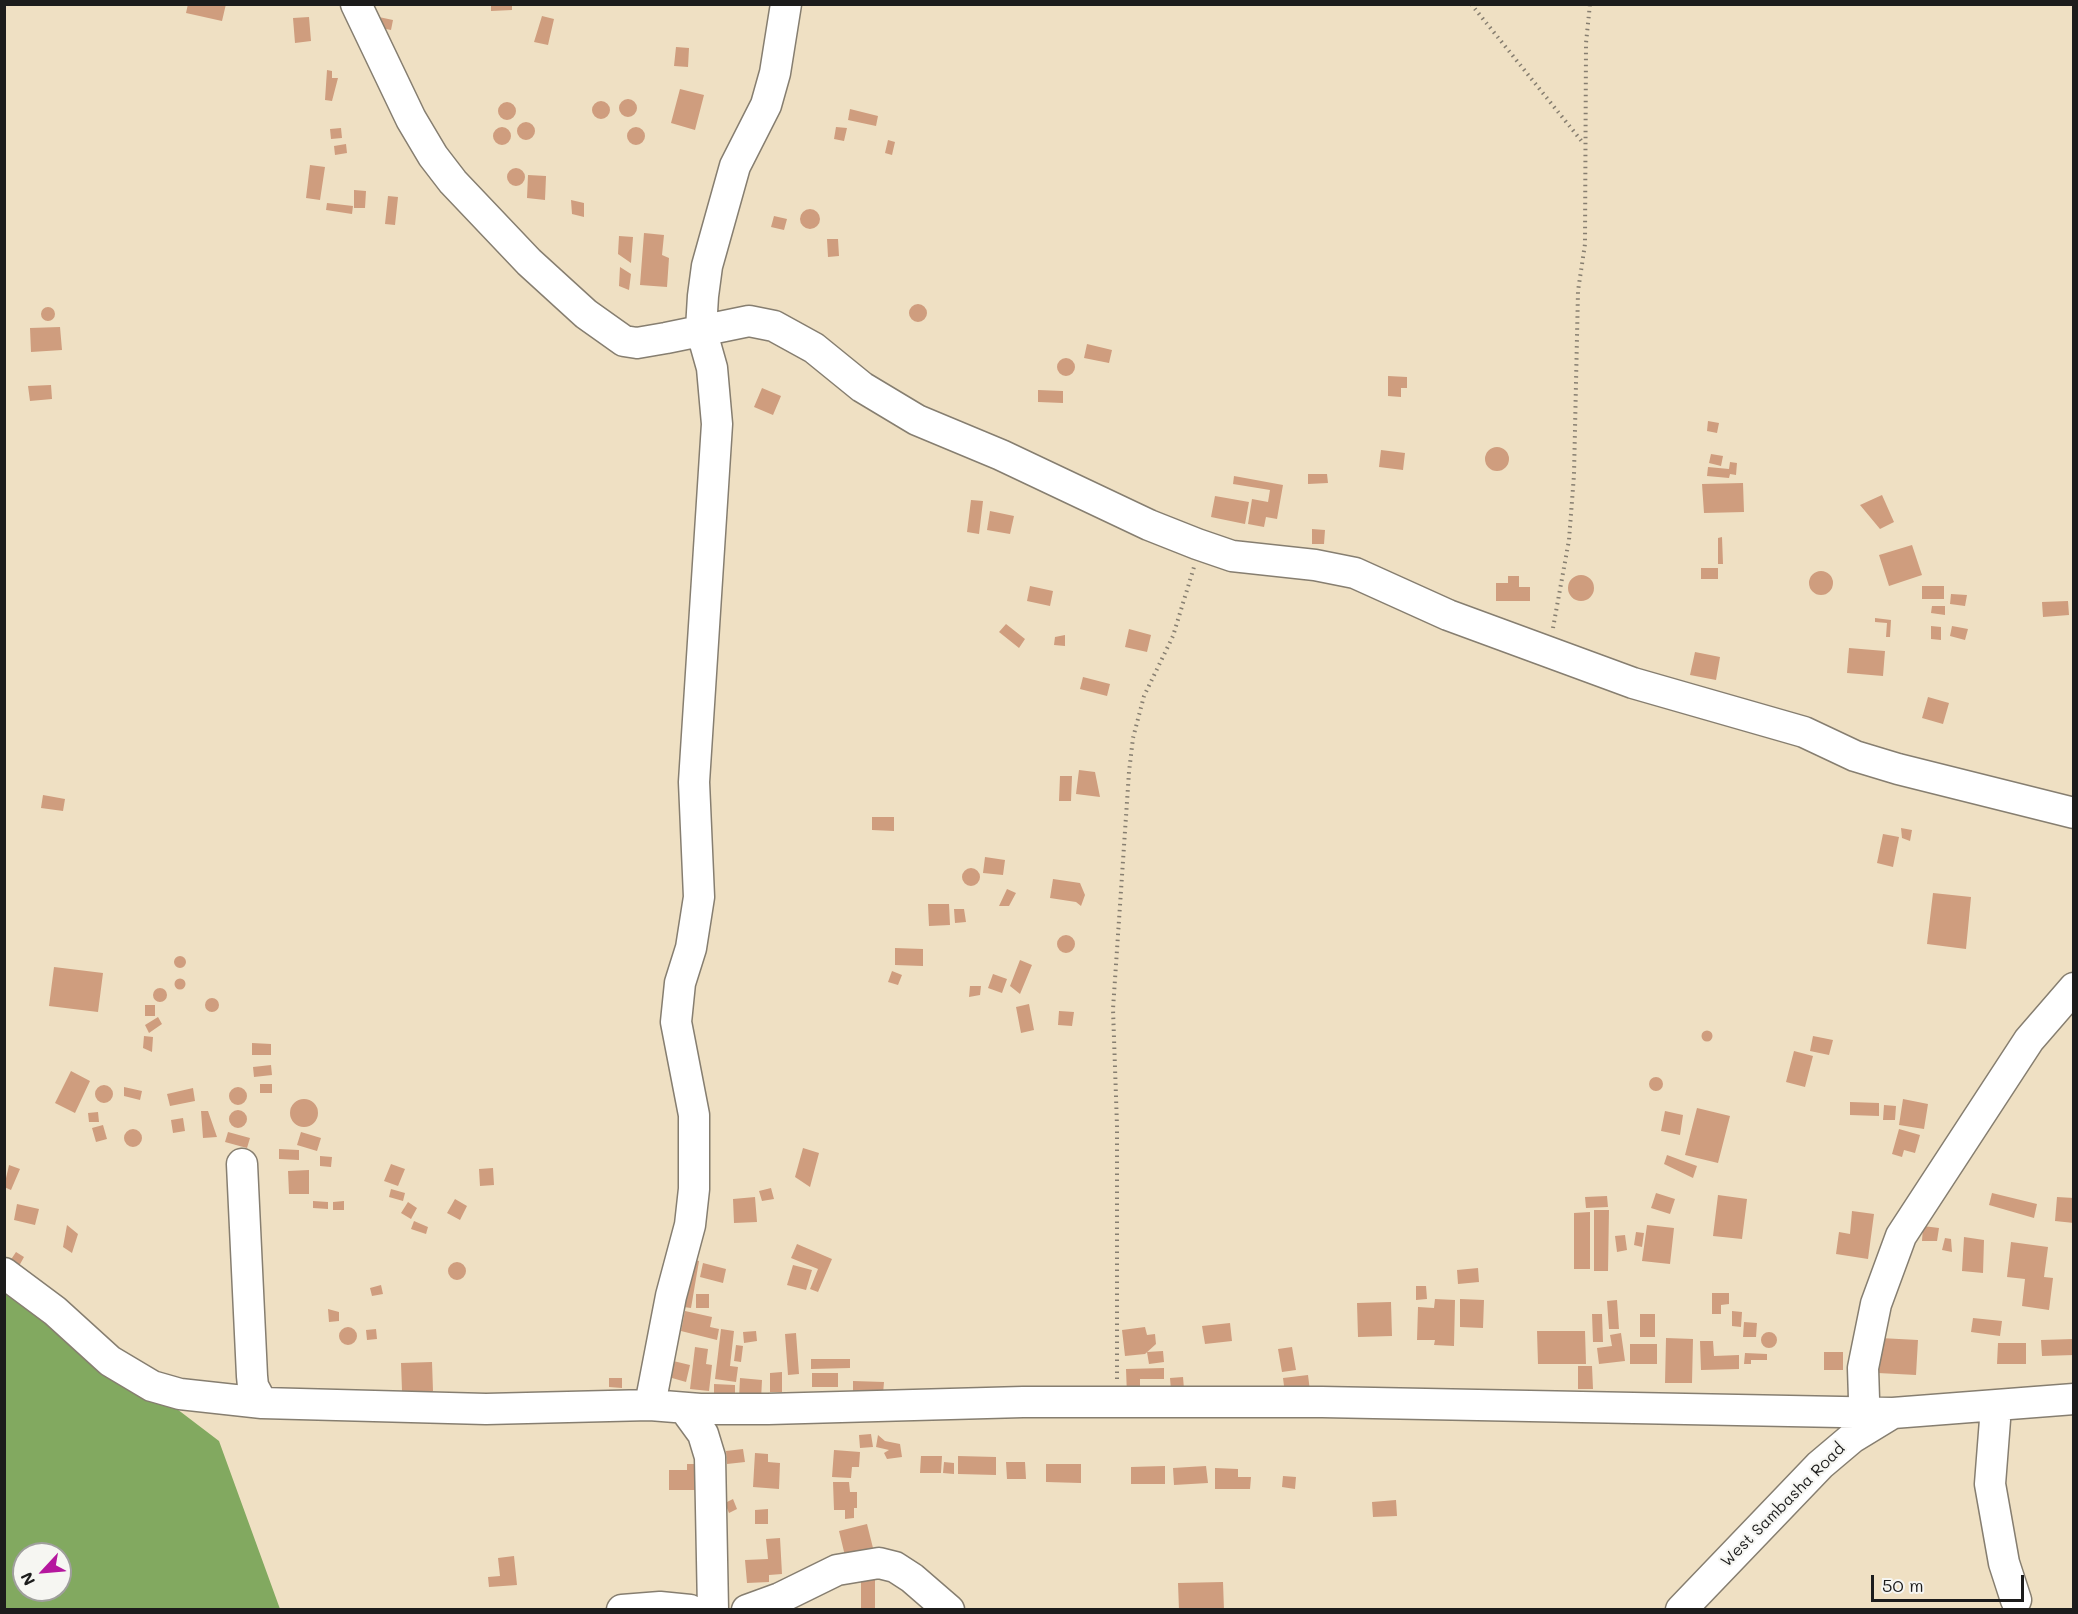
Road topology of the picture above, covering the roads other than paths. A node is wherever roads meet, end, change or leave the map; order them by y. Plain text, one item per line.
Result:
1 (356, 4) edge
2 (786, 4) edge
3 (701, 329) junction
4 (2073, 813) edge
5 (2073, 988) edge
6 (242, 1164) dead end
7 (4, 1273) edge
8 (1864, 1399) dead end
9 (2073, 1399) edge
10 (262, 1403) junction
11 (650, 1405) junction
12 (1996, 1407) junction
13 (684, 1408) junction
14 (1893, 1413) junction
15 (2016, 1600) dead end
16 (622, 1610) edge
17 (690, 1610) edge
18 (713, 1610) edge
19 (747, 1610) edge
20 (949, 1610) edge
21 (1681, 1610) edge

1 - 3 street
2 - 3 street
3 - 4 street
3 - 11 street
5 - 8 street
6 - 10 street
7 - 10 street
9 - 12 street, West Sambasha Road
10 - 11 street
11 - 13 street
12 - 14 street, West Sambasha Road
12 - 15 street
13 - 14 street
13 - 18 street
14 - 21 street, West Sambasha Road
16 - 17 street
19 - 20 street

